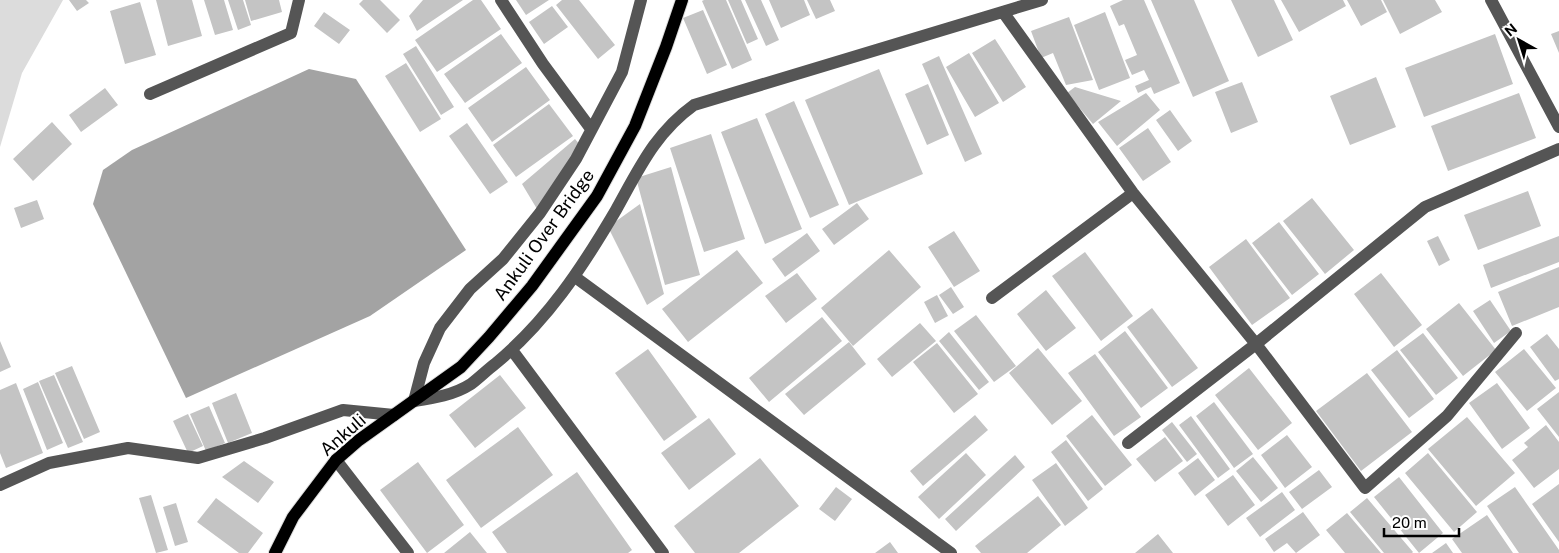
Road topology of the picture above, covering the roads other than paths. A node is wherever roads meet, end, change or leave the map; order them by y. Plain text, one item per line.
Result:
1 (299, 0) edge
2 (501, 0) edge
3 (641, 0) edge
4 (682, 0) edge
5 (1042, 0) edge
6 (1491, 0) edge
7 (1003, 12) junction
8 (150, 94) dead end
9 (1559, 127) edge
10 (591, 129) junction
11 (1559, 149) edge
12 (1133, 193) junction
13 (575, 277) junction
14 (992, 298) dead end
15 (1516, 333) dead end
16 (1256, 344) junction
17 (512, 350) junction
18 (461, 367) joint
19 (414, 401) junction
20 (394, 415) junction
21 (1128, 443) dead end
22 (336, 460) junction
23 (0, 485) edge
24 (274, 553) edge
25 (408, 553) edge
26 (663, 553) edge
27 (951, 553) edge

1 - 8 street
2 - 10 street
3 - 10 street
4 - 18 main road, Ankuli Over Bridge
5 - 7 street
6 - 9 street
7 - 12 street
7 - 13 street
10 - 19 street
11 - 16 street
12 - 14 street
12 - 16 street
13 - 17 street
13 - 27 street
15 - 16 street
16 - 21 street
17 - 19 street
17 - 26 street
18 - 19 main road, Ankuli
19 - 20 main road, Ankuli
20 - 22 main road, Ankuli
20 - 23 street
22 - 24 main road, Ankuli
22 - 25 street

